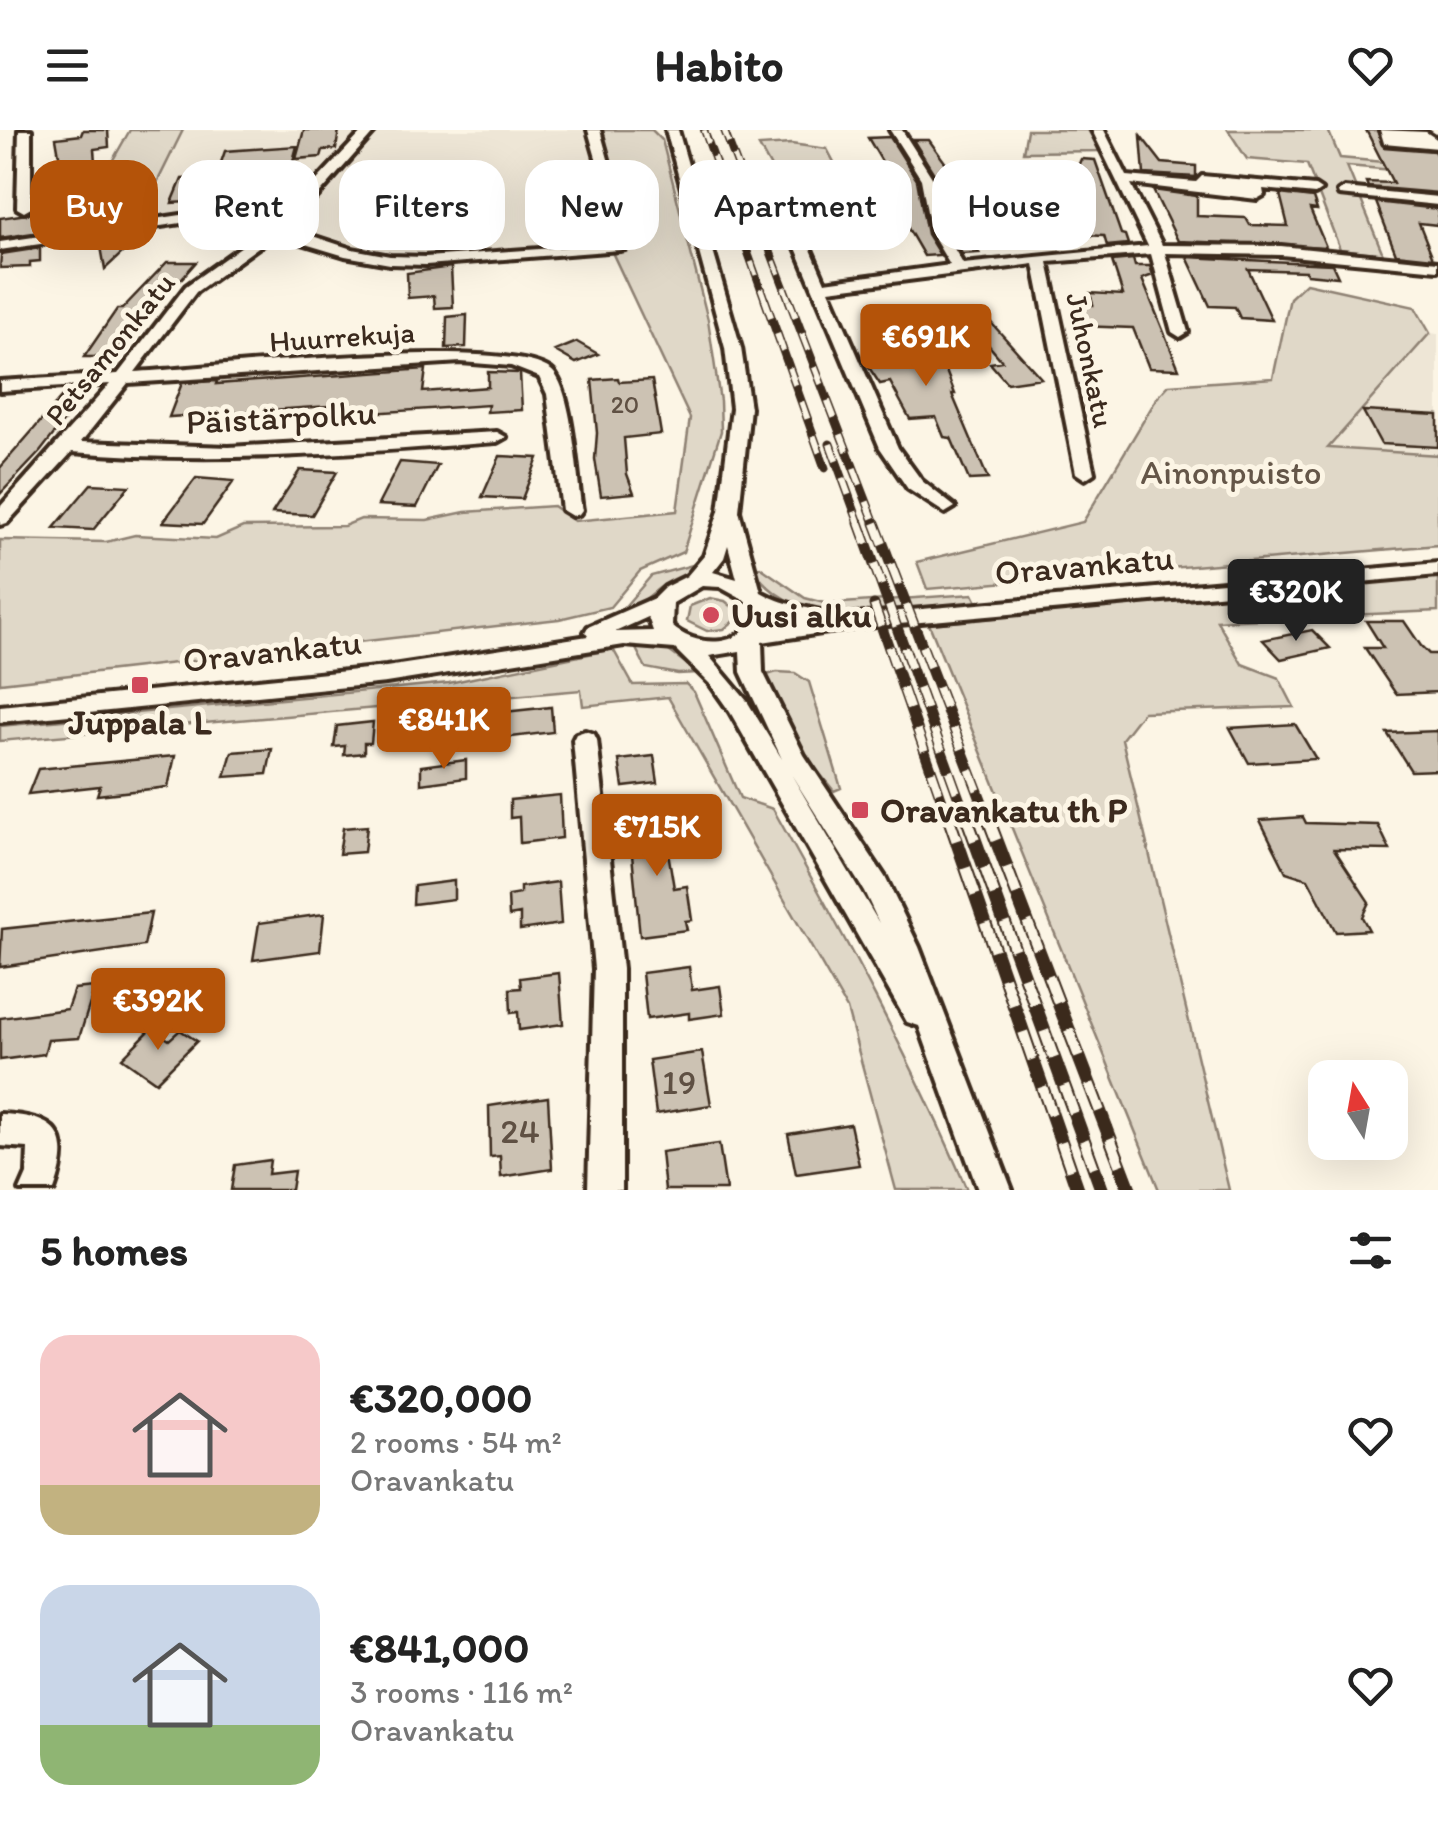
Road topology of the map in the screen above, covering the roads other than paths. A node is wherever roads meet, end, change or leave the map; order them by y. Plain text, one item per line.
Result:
1 (26, 130) edge
2 (370, 130) edge
3 (594, 130) edge
4 (672, 130) edge
5 (896, 130) edge
6 (1098, 130) edge
7 (1123, 178) junction
8 (319, 186) edge
9 (1315, 190) dead end
10 (1344, 192) dead end
11 (1414, 199) junction
12 (1438, 201) edge
13 (24, 208) dead end
14 (1438, 210) edge
15 (178, 219) edge
16 (319, 243) edge
17 (0, 246) edge
18 (245, 250) edge
19 (804, 250) edge
20 (1157, 250) junction
21 (1040, 260) junction
22 (1438, 266) edge
23 (959, 269) junction
24 (820, 287) junction
25 (1180, 332) dead end
26 (120, 379) junction
27 (0, 386) edge
28 (498, 437) dead end
29 (68, 446) junction
30 (1086, 472) dead end
31 (946, 507) dead end
32 (572, 510) dead end
33 (729, 511) junction
34 (0, 519) edge
35 (1438, 568) edge
36 (694, 581) junction
37 (755, 595) junction
38 (662, 603) junction
39 (855, 621) junction
40 (753, 637) junction
41 (678, 642) junction
42 (550, 649) junction
43 (0, 714) edge
44 (585, 740) dead end
45 (943, 1054) junction
46 (0, 1130) edge
47 (37, 1190) edge
48 (605, 1190) edge
49 (994, 1190) edge

1 - 13 street
2 - 8 street
3 - 16 street
4 - 33 street
5 - 23 street
6 - 7 street
7 - 9 street
7 - 20 street
10 - 11 street
11 - 12 street
11 - 14 street
15 - 17 street
18 - 26 street, Petsamonkatu
19 - 24 street
20 - 21 street
20 - 22 street
20 - 25 street
21 - 23 street
21 - 30 street, Juhonkatu
23 - 24 street
24 - 31 street
26 - 27 street, Huurrekuja
26 - 29 street, Petsamonkatu
26 - 32 street, Huurrekuja
28 - 29 street, Päistärpolku
29 - 34 street, Petsamonkatu
33 - 36 street
33 - 37 street
35 - 39 street, Oravankatu
36 - 37 street
36 - 38 street
37 - 39 street, Oravankatu
37 - 40 street
38 - 41 street
38 - 42 street, Oravankatu
39 - 40 street, Oravankatu
40 - 41 street
40 - 45 street
41 - 42 street, Oravankatu
41 - 45 street
42 - 43 street, Oravankatu
44 - 48 street
45 - 49 street
46 - 47 street

